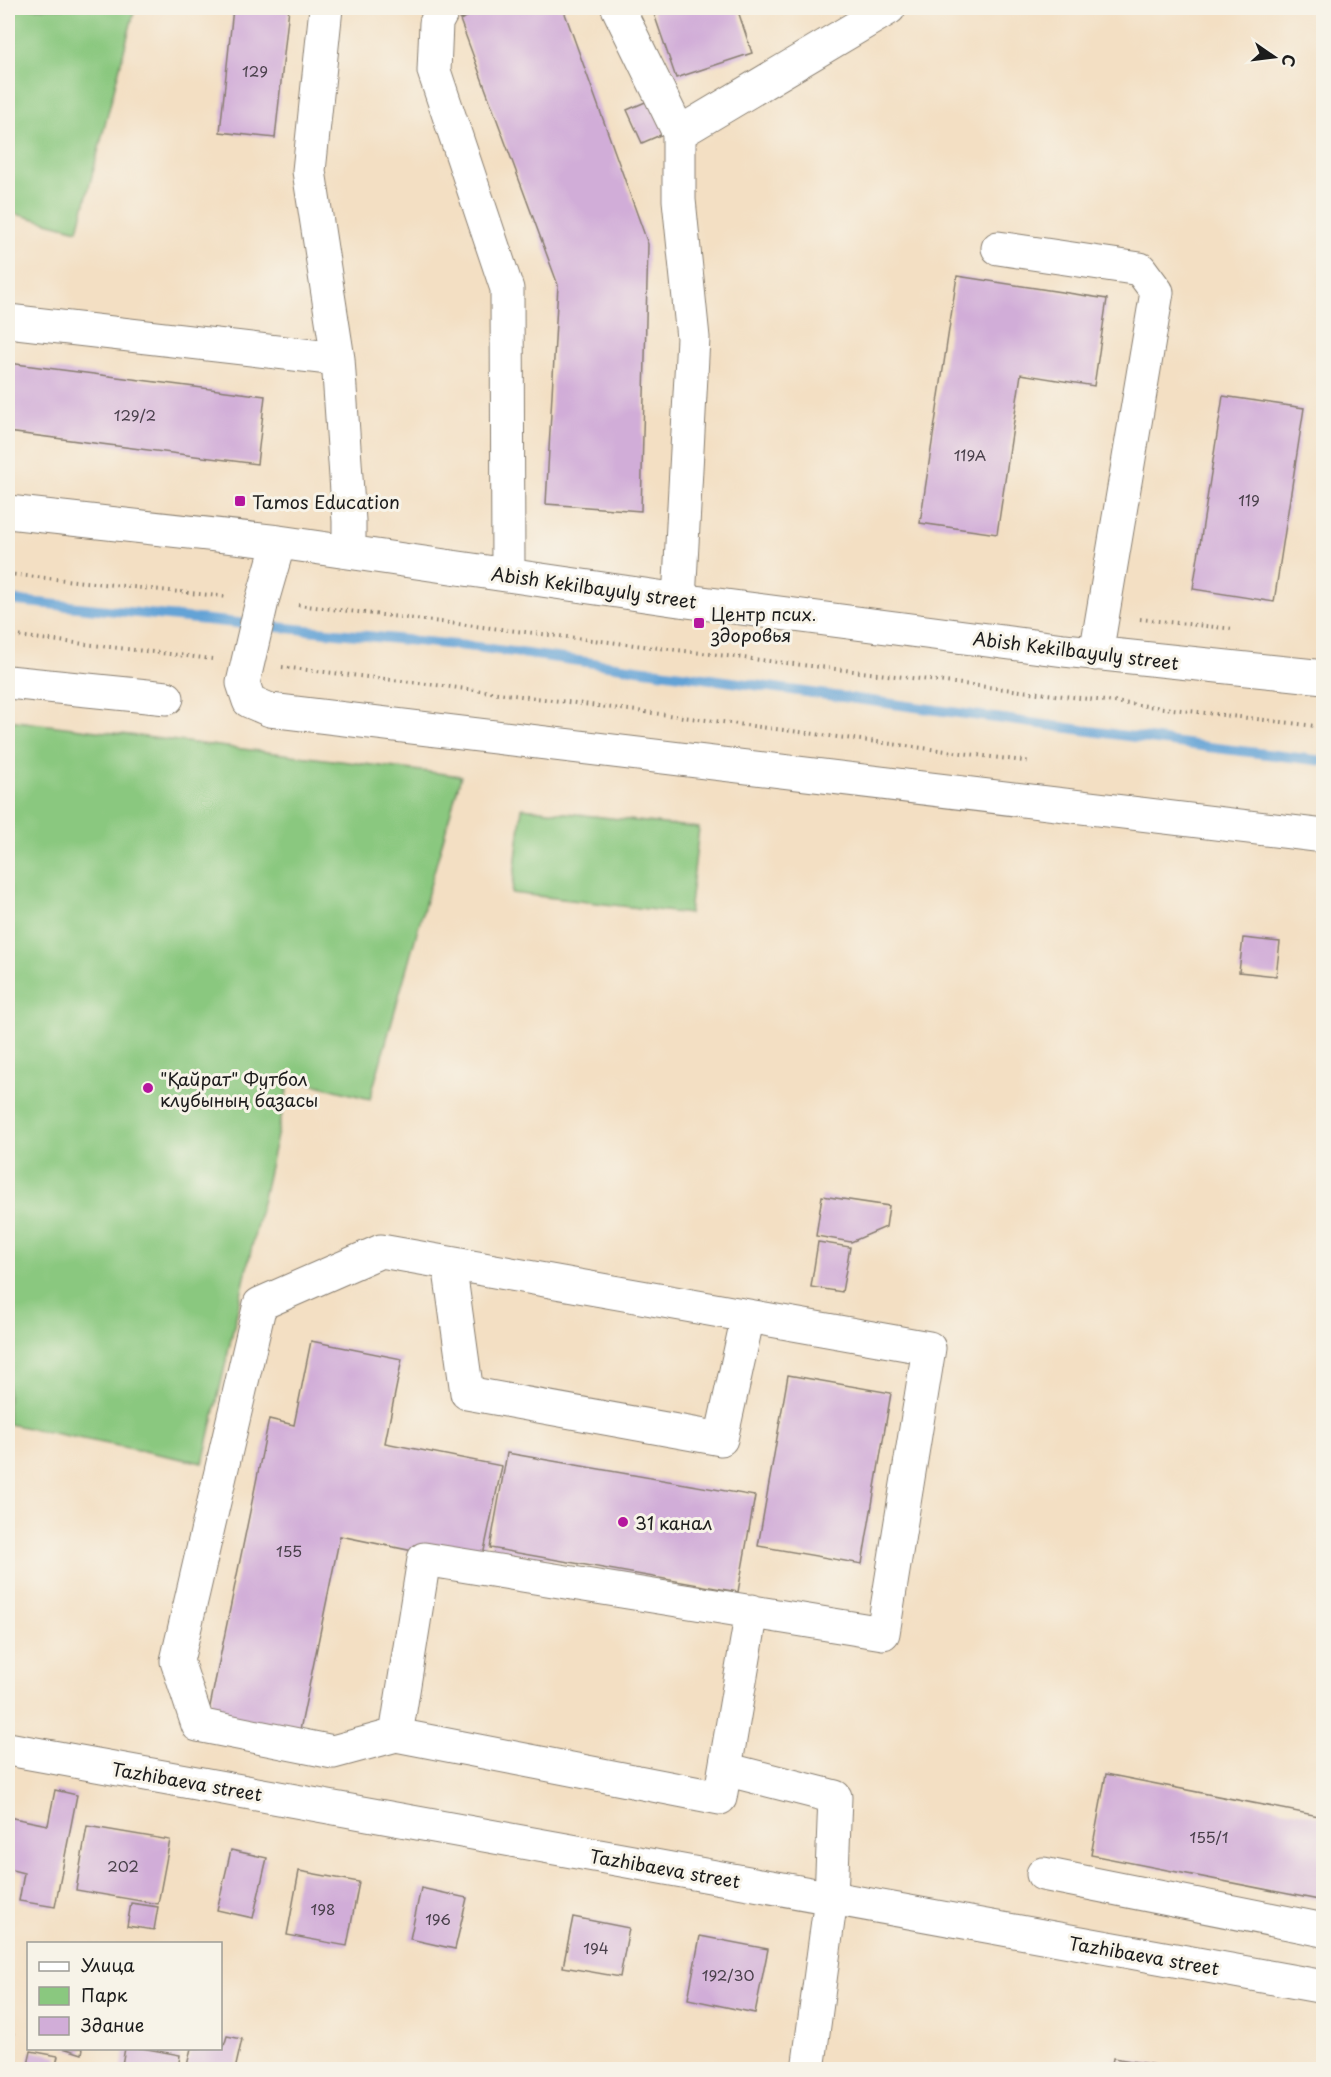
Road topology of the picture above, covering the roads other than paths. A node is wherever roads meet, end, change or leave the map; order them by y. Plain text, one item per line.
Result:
1 (326, 8) edge
2 (444, 8) edge
3 (618, 8) edge
4 (889, 8) edge
5 (679, 133) junction
6 (998, 248) dead end
7 (8, 321) edge
8 (338, 359) junction
9 (8, 512) edge
10 (279, 542) junction
11 (349, 552) junction
12 (508, 574) junction
13 (679, 600) junction
14 (1096, 654) junction
15 (1323, 677) edge
16 (8, 682) edge
17 (167, 698) dead end
18 (1323, 836) edge
19 (449, 1263) junction
20 (748, 1316) junction
21 (752, 1611) junction
22 (396, 1735) junction
23 (8, 1749) edge
24 (725, 1768) junction
25 (1043, 1874) dead end
26 (831, 1898) junction
27 (1323, 1930) edge
28 (1323, 1987) edge
29 (808, 2070) edge

1 - 8 street
2 - 12 street
3 - 5 street
4 - 5 street
5 - 13 street
6 - 14 street
7 - 8 street
8 - 11 street
9 - 10 street, Abish Kekilbayuly street
10 - 11 street, Abish Kekilbayuly street
10 - 18 street
11 - 12 street, Abish Kekilbayuly street
12 - 13 street, Abish Kekilbayuly street
13 - 14 street, Abish Kekilbayuly street
14 - 15 street, Abish Kekilbayuly street
16 - 17 street
19 - 20 street
19 - 20 street
19 - 22 street
20 - 21 street
21 - 22 street
21 - 24 street
22 - 24 street
23 - 26 street, Tazhibaeva street
24 - 26 street
25 - 27 street
26 - 28 street, Tazhibaeva street
26 - 29 street

